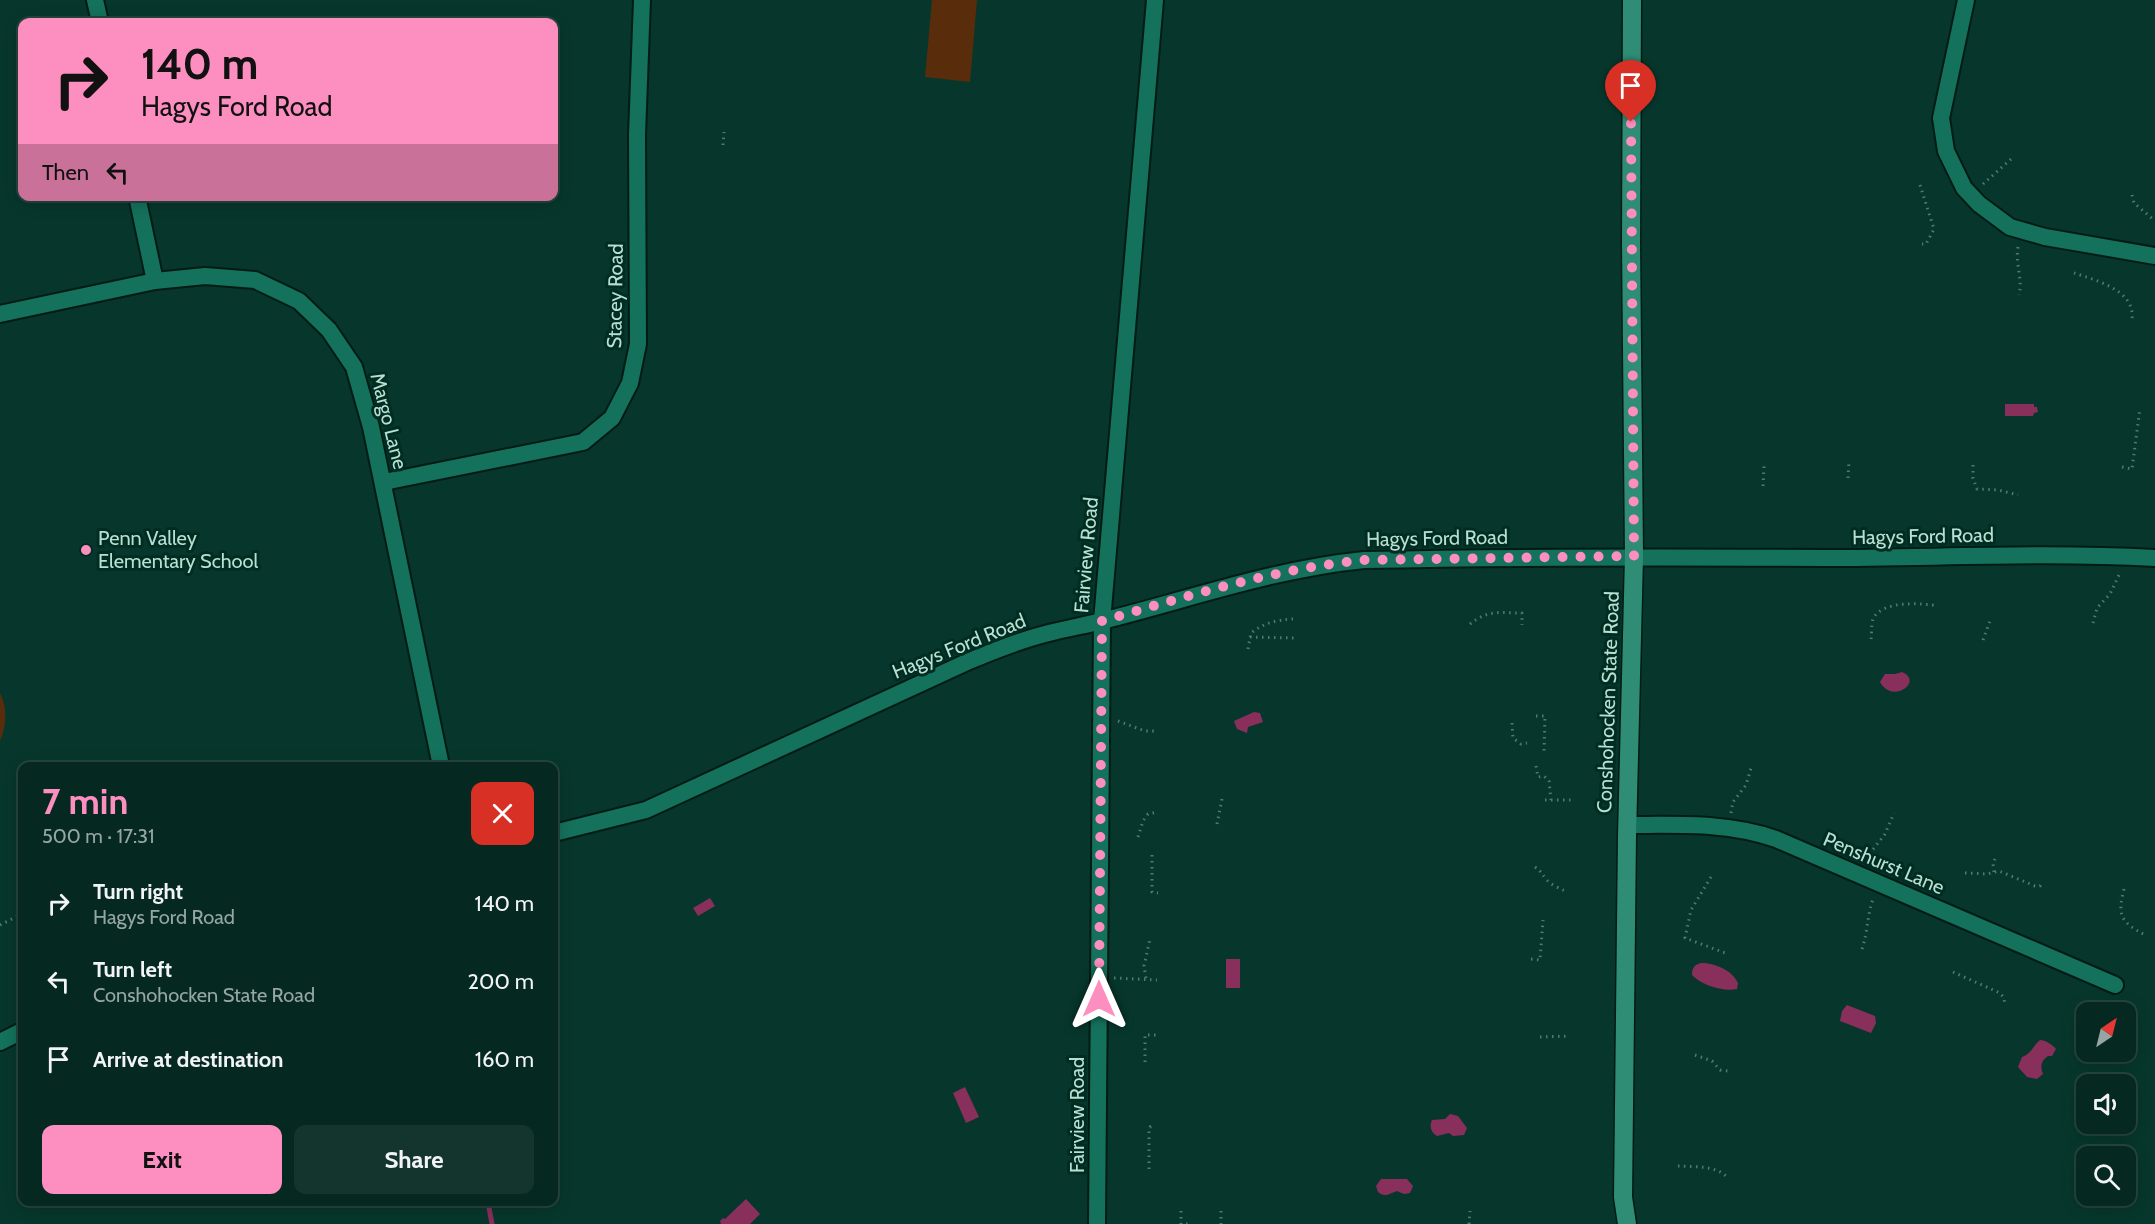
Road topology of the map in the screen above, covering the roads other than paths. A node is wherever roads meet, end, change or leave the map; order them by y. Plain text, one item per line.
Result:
1 (95, 0) edge
2 (642, 0) edge
3 (1155, 0) edge
4 (1632, 0) edge
5 (1966, 0) edge
6 (99, 18) edge
7 (138, 201) edge
8 (2155, 256) edge
9 (155, 281) junction
10 (0, 314) edge
11 (384, 482) junction
12 (1634, 556) junction
13 (2155, 558) edge
14 (1102, 621) junction
15 (440, 762) edge
16 (1627, 825) junction
17 (558, 832) edge
18 (2115, 985) dead end
19 (18, 1033) edge
20 (0, 1042) edge
21 (1097, 1224) edge
22 (1627, 1224) edge

1 - 6 street
2 - 11 street, Stacey Road
3 - 14 street, Fairview Road
4 - 12 main road, Conshohocken State Road
5 - 8 street
7 - 9 street
9 - 10 street, Margo Lane
9 - 11 street, Margo Lane
11 - 15 street, Margo Lane
12 - 13 street, Hagys Ford Road
12 - 14 street, Hagys Ford Road
12 - 16 main road, Conshohocken State Road
14 - 17 street, Hagys Ford Road
14 - 21 street, Fairview Road
16 - 18 street, Penshurst Lane
16 - 22 main road, Conshohocken State Road
19 - 20 street

